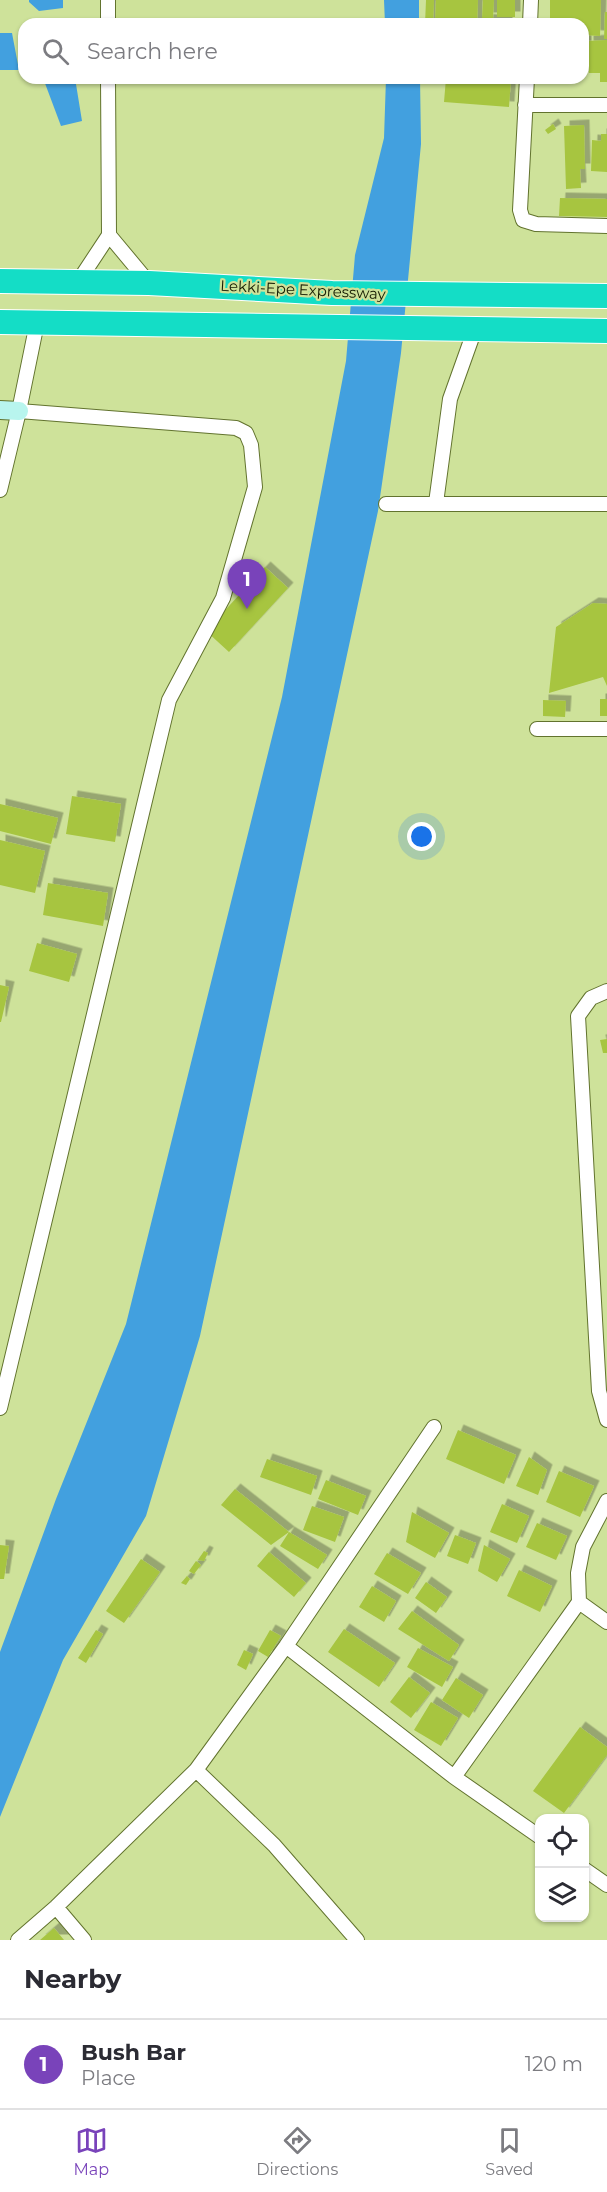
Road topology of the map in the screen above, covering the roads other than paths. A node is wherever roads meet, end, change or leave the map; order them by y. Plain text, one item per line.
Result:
1 (108, 0) edge
2 (531, 0) edge
3 (108, 18) edge
4 (530, 18) edge
5 (108, 84) edge
6 (527, 84) edge
7 (525, 105) junction
8 (607, 105) edge
9 (607, 226) edge
10 (109, 236) junction
11 (0, 281) edge
12 (78, 282) junction
13 (149, 283) junction
14 (607, 296) edge
15 (0, 322) edge
16 (37, 323) junction
17 (476, 329) junction
18 (607, 331) edge
19 (0, 410) edge
20 (20, 411) junction
21 (0, 490) edge
22 (386, 504) dead end
23 (436, 504) junction
24 (607, 504) edge
25 (537, 729) dead end
26 (607, 729) edge
27 (607, 991) edge
28 (0, 1408) edge
29 (607, 1420) edge
30 (434, 1427) dead end
31 (607, 1501) edge
32 (579, 1602) junction
33 (607, 1622) edge
34 (286, 1646) junction
35 (196, 1770) junction
36 (454, 1777) junction
37 (535, 1834) edge
38 (589, 1872) edge
39 (607, 1886) edge
40 (56, 1907) junction
41 (18, 1940) edge
42 (84, 1940) edge
43 (357, 1940) edge

1 - 3 street
2 - 4 street
5 - 10 street
6 - 7 street
7 - 8 street
7 - 9 street
10 - 12 street
10 - 13 street
11 - 12 highway, Lekki-Epe Expressway
12 - 13 highway, Lekki-Epe Expressway
13 - 14 highway, Lekki-Epe Expressway
15 - 16 highway
16 - 17 highway
16 - 20 street
17 - 18 highway
17 - 23 street
19 - 20 street
20 - 21 street
20 - 28 street
22 - 23 street
23 - 24 street
25 - 26 street
27 - 29 street
30 - 34 street
31 - 32 street
32 - 33 street
32 - 36 street
34 - 35 street
34 - 36 street
35 - 40 street
35 - 43 street
36 - 37 street
38 - 39 street
40 - 41 street
40 - 42 street

